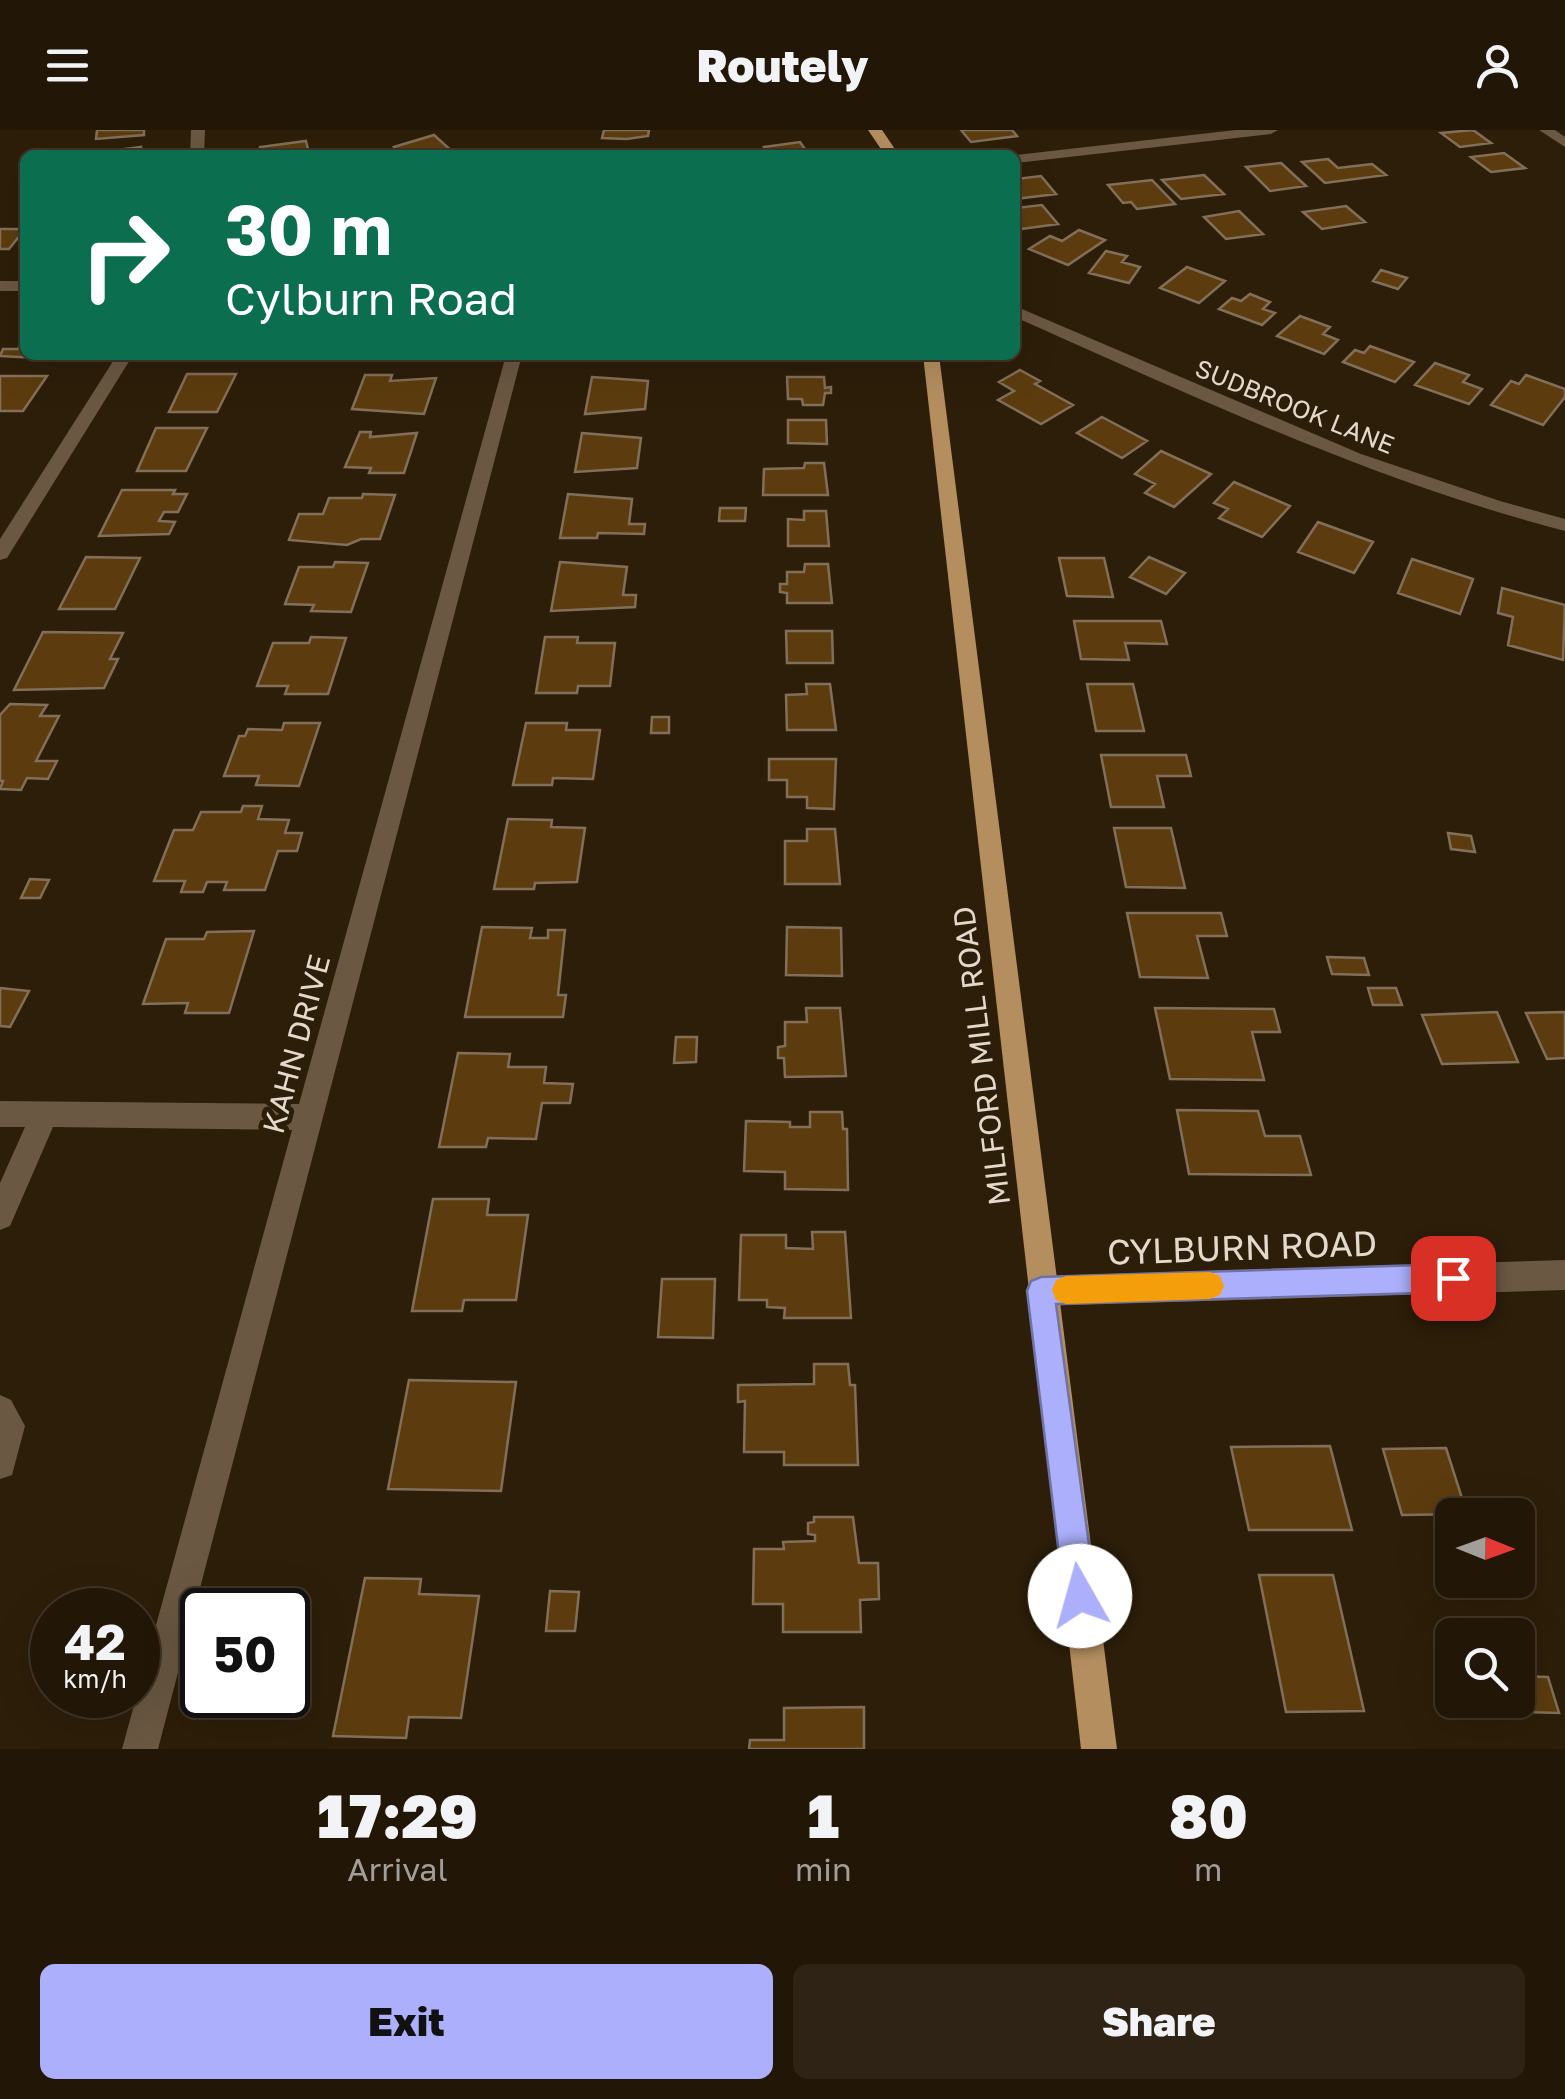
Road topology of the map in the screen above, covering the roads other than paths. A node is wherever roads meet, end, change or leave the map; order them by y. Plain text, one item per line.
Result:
1 (1271, 130) edge
2 (1546, 130) edge
3 (1240, 132) edge
4 (1565, 143) edge
5 (1020, 159) edge
6 (1020, 313) edge
7 (122, 360) edge
8 (513, 360) edge
9 (932, 360) edge
10 (1565, 525) edge
11 (0, 554) edge
12 (0, 1114) edge
13 (44, 1114) junction
14 (311, 1117) junction
15 (0, 1216) edge
16 (1565, 1275) edge
17 (1041, 1291) junction
18 (0, 1411) edge
19 (0, 1462) edge
20 (140, 1749) edge
21 (1099, 1749) edge

1 - 3 street
2 - 4 street
3 - 5 street
6 - 10 street, SUDBROOK LANE
7 - 11 street
8 - 14 street, KAHN DRIVE
9 - 17 main road, MILFORD MILL ROAD
12 - 13 street
13 - 14 street
13 - 15 street
14 - 20 street, KAHN DRIVE
16 - 17 street, CYLBURN ROAD
17 - 21 main road, MILFORD MILL ROAD
18 - 19 street

